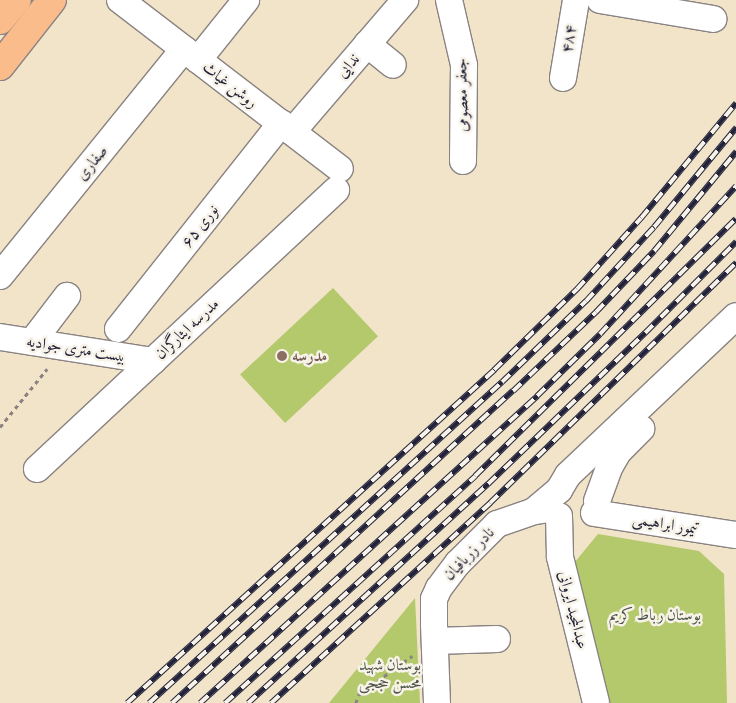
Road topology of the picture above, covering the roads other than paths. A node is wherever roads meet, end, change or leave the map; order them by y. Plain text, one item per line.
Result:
1 (17, 0) edge
2 (52, 0) edge
3 (120, 0) edge
4 (246, 0) edge
5 (405, 0) edge
6 (449, 0) edge
7 (576, 0) edge
8 (600, 0) edge
9 (701, 12) edge
10 (0, 20) edge
11 (367, 44) junction
12 (191, 54) junction
13 (393, 65) dead end
14 (0, 66) edge
15 (563, 78) dead end
16 (286, 128) junction
17 (463, 161) dead end
18 (338, 179) joint
19 (0, 276) edge
20 (68, 296) dead end
21 (736, 316) edge
22 (118, 329) dead end
23 (736, 336) edge
24 (0, 337) edge
25 (32, 342) junction
26 (153, 361) junction
27 (38, 469) dead end
28 (552, 506) junction
29 (596, 507) junction
30 (736, 534) edge
31 (736, 550) edge
32 (497, 639) dead end
33 (434, 641) junction
34 (437, 703) edge
35 (596, 703) edge

1 - 10 main road
2 - 14 main road
3 - 12 street, روشن غیاث
4 - 12 street, صفاری
5 - 11 street, ندایی
6 - 17 street, جعفر معصومی
7 - 15 street, ۴۸۴
8 - 9 street
11 - 13 street
11 - 16 street, ندایی
12 - 16 street, روشن غیاث
12 - 19 street, صفاری
16 - 18 street, روشن غیاث
16 - 22 street, نوری ۶۵
18 - 26 street, مدرسه ایثارگران
20 - 25 street
21 - 28 street
23 - 29 street
24 - 25 street, بیست متری جوادیه
25 - 26 street, بیست متری جوادیه
26 - 27 street, مدرسه ایثارگران
28 - 29 street
28 - 29 street
28 - 33 street, نادر زربافیان
28 - 35 street, عبدالمجید ایروانی
29 - 30 street, تیمور ابراهیمی
30 - 31 street
32 - 33 street
33 - 34 street, نادر زربافیان

